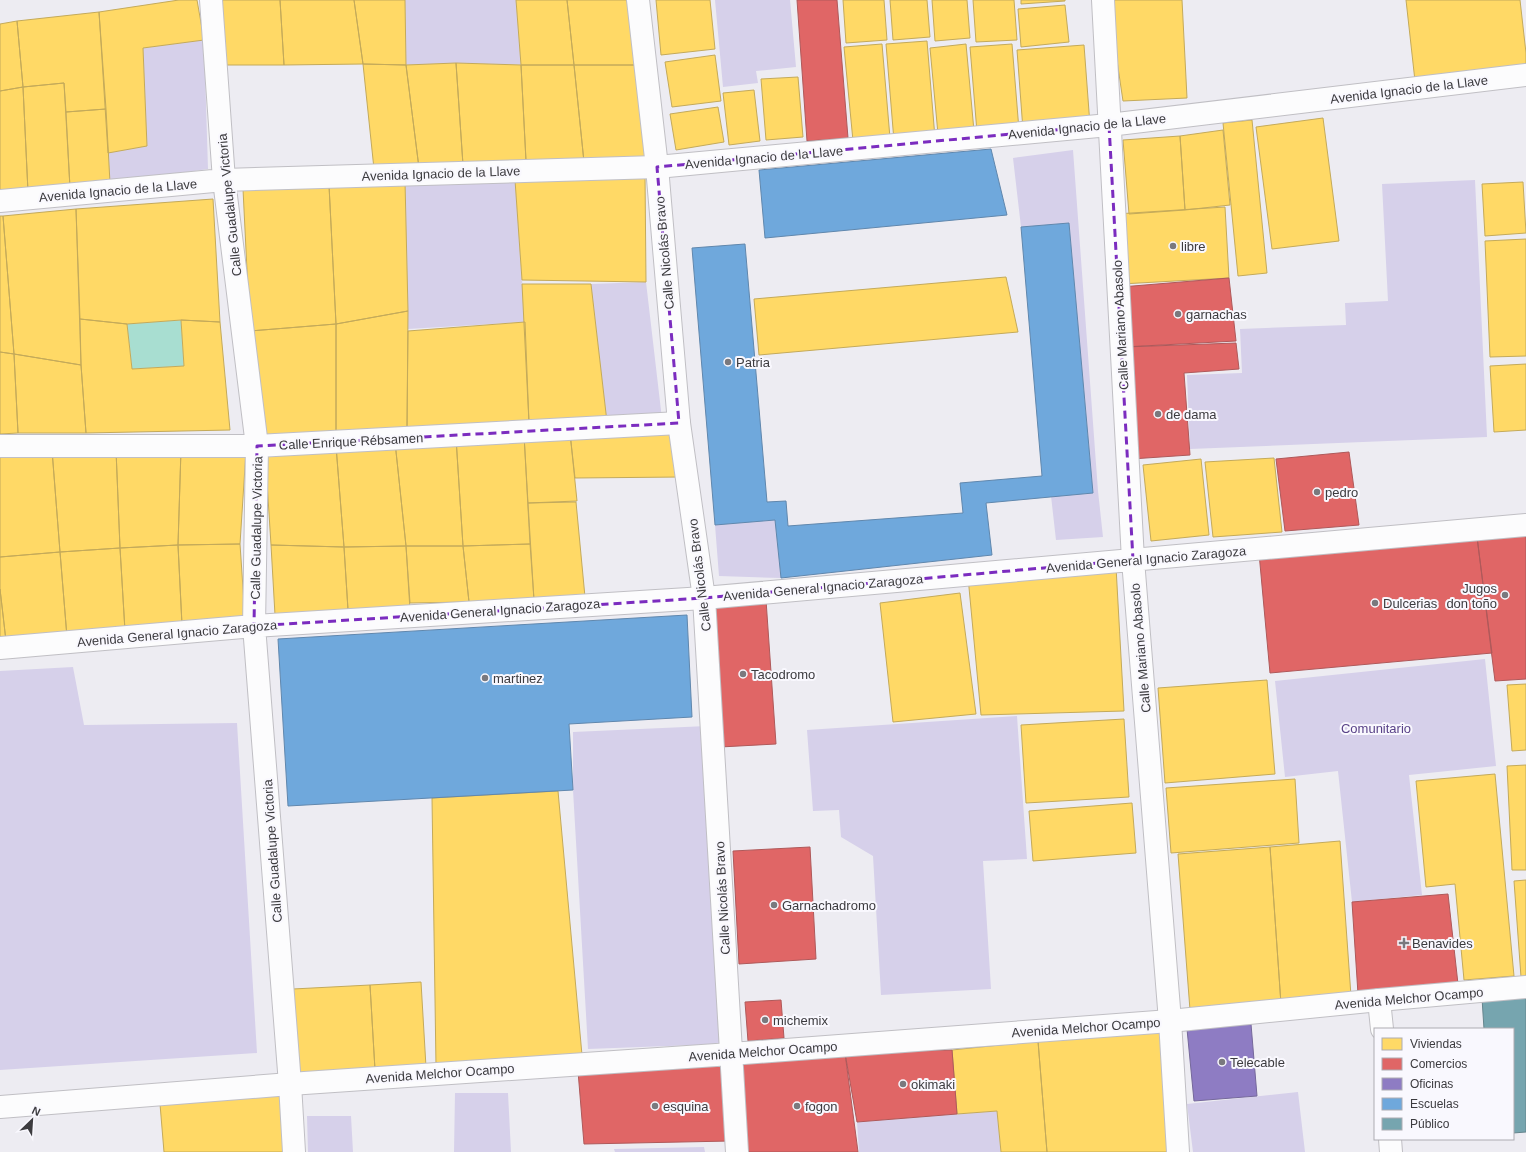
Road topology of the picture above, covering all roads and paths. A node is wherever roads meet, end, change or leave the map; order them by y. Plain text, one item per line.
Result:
1 (211, 0) edge
2 (638, 0) edge
3 (1103, 0) edge
4 (1526, 75) edge
5 (1110, 125) junction
6 (657, 167) junction
7 (224, 180) junction
8 (0, 201) edge
9 (678, 423) junction
10 (0, 446) edge
11 (257, 446) junction
12 (1526, 525) edge
13 (1133, 560) junction
14 (704, 598) junction
15 (254, 626) junction
16 (0, 648) edge
17 (1526, 987) edge
18 (1379, 1000) junction
19 (1170, 1021) junction
20 (1382, 1028) edge
21 (731, 1054) junction
22 (290, 1084) junction
23 (0, 1107) edge
24 (1390, 1140) edge
25 (294, 1152) edge
26 (737, 1152) edge
27 (1178, 1152) edge
28 (1391, 1152) edge

1 - 7 street, Calle Guadalupe Victoria
2 - 6 street, Calle Nicolás Bravo
3 - 5 street, Calle Mariano Abasolo
4 - 5 street, Avenida Ignacio de la Llave
5 - 6 street, Avenida Ignacio de la Llave
5 - 13 street, Calle Mariano Abasolo
6 - 7 street, Avenida Ignacio de la Llave
6 - 9 street, Calle Nicolás Bravo
7 - 8 street, Avenida Ignacio de la Llave
7 - 11 street, Calle Guadalupe Victoria
9 - 11 street, Calle Enrique Rébsamen
9 - 14 street, Calle Nicolás Bravo
10 - 11 street, Calle Enrique Rébsamen
11 - 15 street, Calle Guadalupe Victoria
12 - 13 street, Avenida General Ignacio Zaragoza
13 - 14 street, Avenida General Ignacio Zaragoza
13 - 19 street, Calle Mariano Abasolo
14 - 15 street, Avenida General Ignacio Zaragoza
14 - 21 street, Calle Nicolás Bravo
15 - 16 street, Avenida General Ignacio Zaragoza
15 - 22 street, Calle Guadalupe Victoria
17 - 18 street, Avenida Melchor Ocampo
18 - 19 street, Avenida Melchor Ocampo
18 - 20 street
19 - 21 street, Avenida Melchor Ocampo
19 - 27 street, Calle Mariano Abasolo
21 - 22 street, Avenida Melchor Ocampo
21 - 26 street, Calle Nicolás Bravo
22 - 23 street, Avenida Melchor Ocampo
22 - 25 street, Calle Guadalupe Victoria
24 - 28 street

